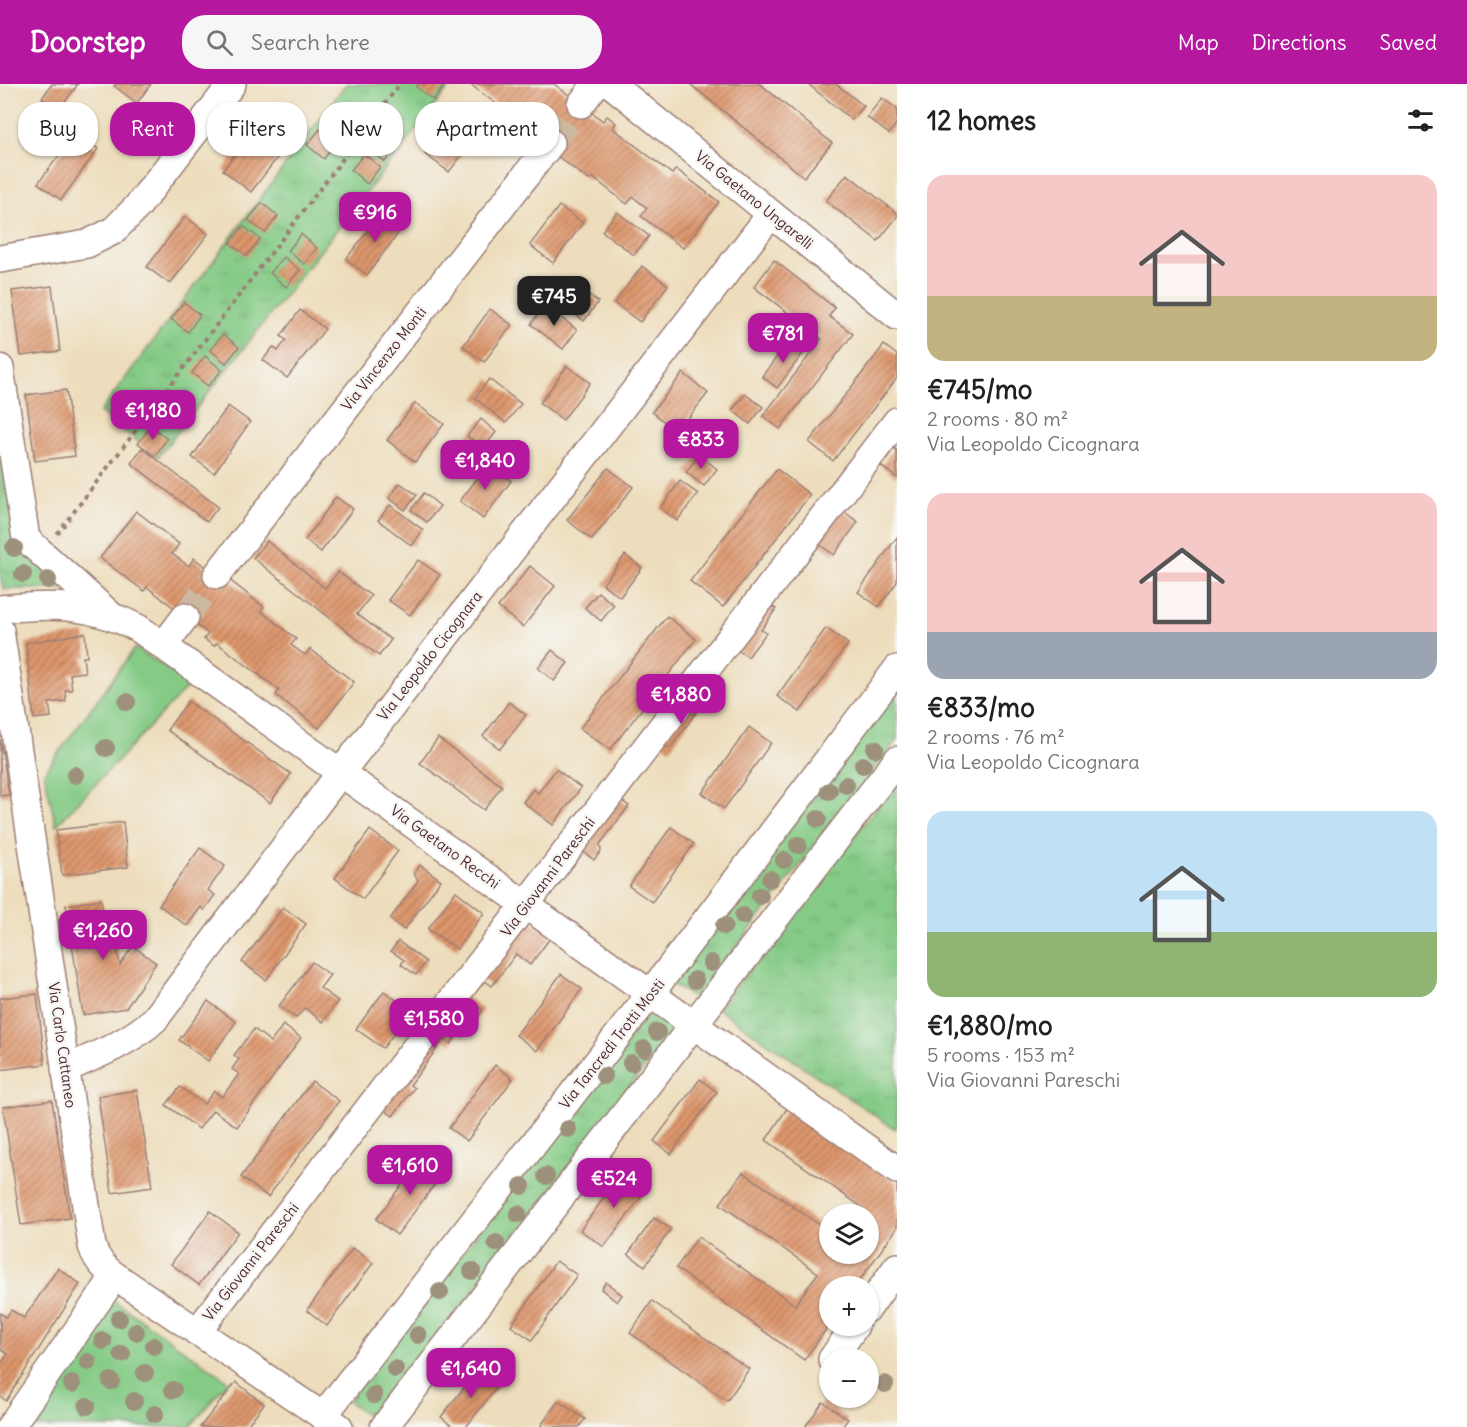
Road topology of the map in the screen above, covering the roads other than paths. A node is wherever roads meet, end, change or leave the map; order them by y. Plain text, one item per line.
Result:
1 (232, 84) edge
2 (611, 84) edge
3 (541, 156) tunnel mouth
4 (771, 214) junction
5 (0, 259) edge
6 (897, 316) edge
7 (0, 368) edge
8 (897, 421) edge
9 (217, 575) tunnel mouth
10 (0, 609) edge
11 (109, 614) junction
12 (185, 617) tunnel mouth
13 (0, 630) edge
14 (164, 645) junction
15 (897, 669) edge
16 (897, 760) edge
17 (341, 772) junction
18 (527, 905) junction
19 (650, 994) junction
20 (693, 1024) junction
21 (65, 1069) junction
22 (897, 1170) edge
23 (897, 1267) edge
24 (115, 1276) junction
25 (879, 1292) edge
26 (197, 1332) junction
27 (331, 1422) edge
28 (10, 1427) edge
29 (384, 1427) edge

1 - 5 street
2 - 4 street, Via Gaetano Ungarelli
3 - 9 street, Via Vincenzo Monti
4 - 6 street, Via Gaetano Ungarelli
4 - 17 street, Via Leopoldo Cicognara
7 - 11 street
8 - 18 street, Via Giovanni Pareschi
10 - 11 street, Via Gaetano Recchi
11 - 14 street, Via Gaetano Recchi
12 - 14 street
13 - 21 street, Via Carlo Cattaneo
14 - 17 street, Via Gaetano Recchi
15 - 19 street, Via Tancredi Trotti Mosti
16 - 20 street
17 - 18 street, Via Gaetano Recchi
17 - 21 street, Via Leopoldo Cicognara
18 - 19 street, Via Gaetano Recchi
18 - 26 street, Via Giovanni Pareschi
19 - 20 street, Via Gaetano Recchi
19 - 27 street, Via Tancredi Trotti Mosti
20 - 22 street, Via Gaetano Recchi
20 - 29 street
21 - 24 street, Via Carlo Cattaneo
23 - 25 street
24 - 26 street
24 - 28 street
26 - 27 street

